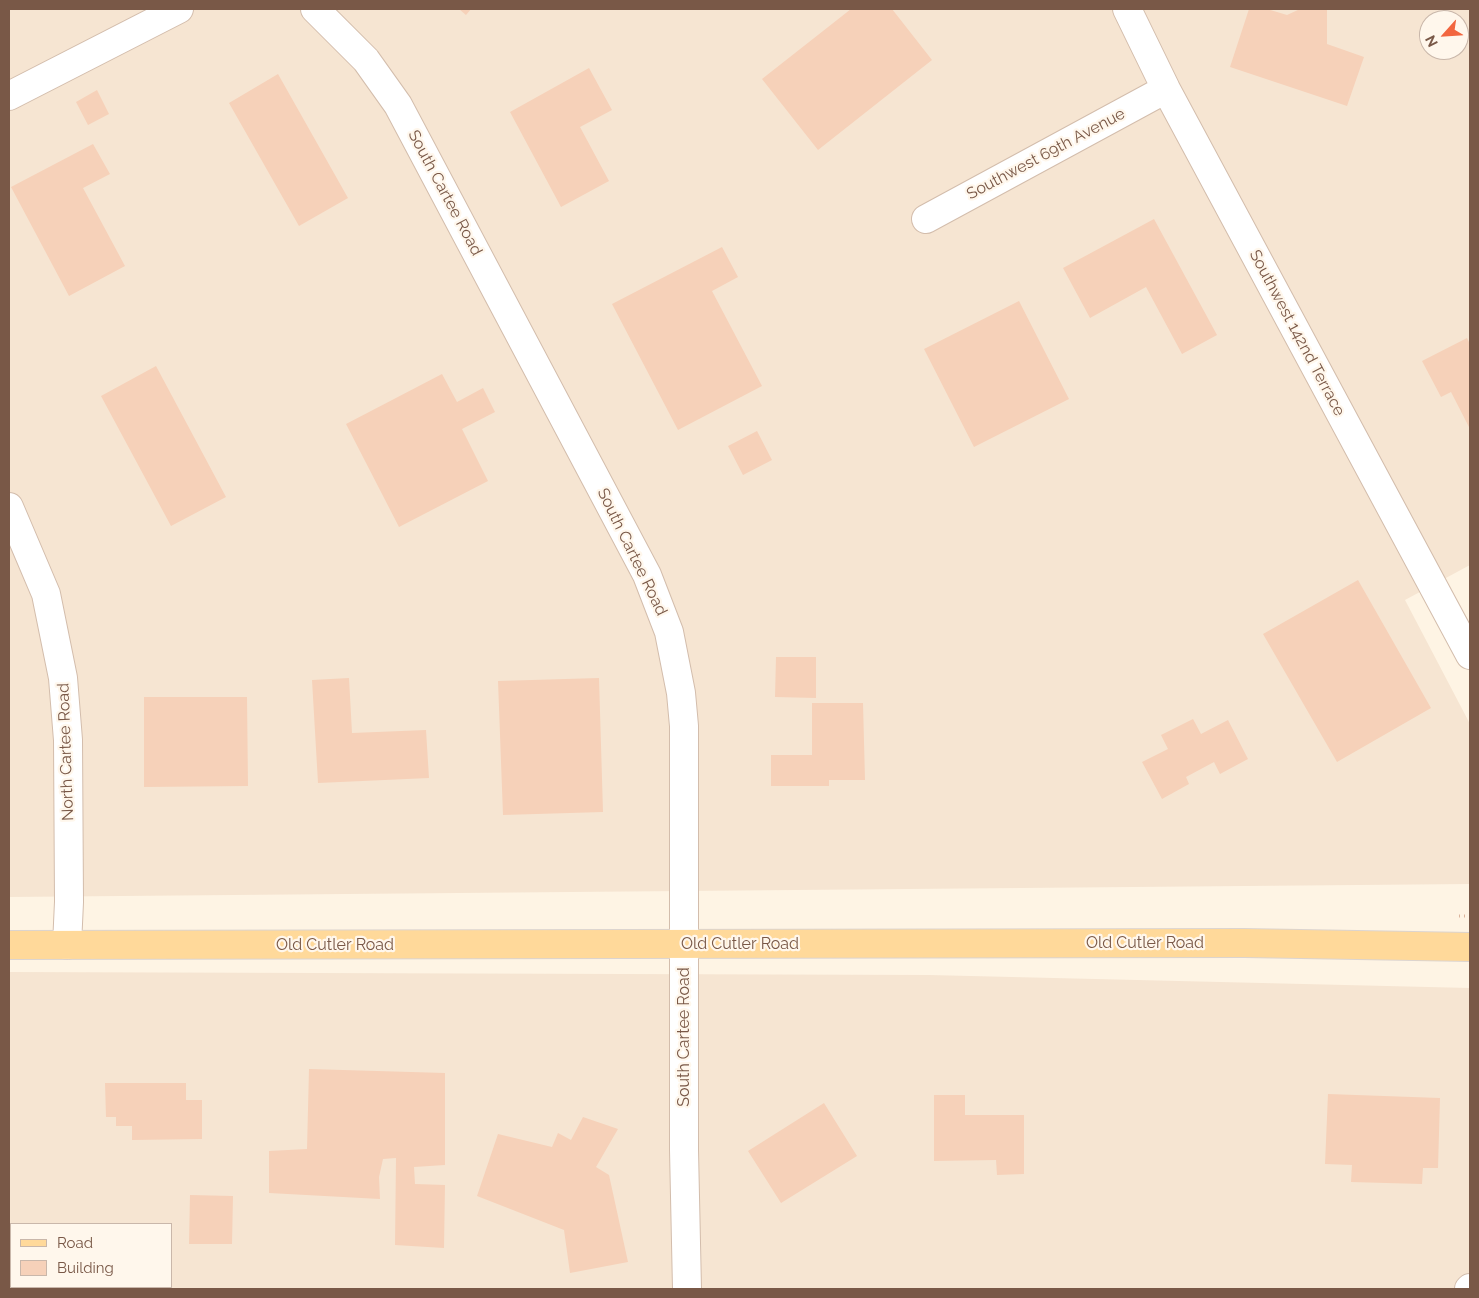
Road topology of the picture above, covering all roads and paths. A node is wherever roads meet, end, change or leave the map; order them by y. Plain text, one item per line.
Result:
1 (179, 9) edge
2 (1127, 9) edge
3 (317, 10) edge
4 (1166, 90) junction
5 (9, 96) edge
6 (926, 219) dead end
7 (9, 507) edge
8 (1470, 655) edge
9 (683, 944) junction
10 (9, 945) edge
11 (67, 945) junction
12 (1470, 947) edge
13 (687, 1289) edge

1 - 5 street
2 - 4 street, Southwest 142nd Terrace
3 - 9 street, South Cartee Road
4 - 6 street, Southwest 69th Avenue
4 - 8 street, Southwest 142nd Terrace
7 - 11 street, North Cartee Road
9 - 11 main road, Old Cutler Road
9 - 12 main road, Old Cutler Road
9 - 13 street, South Cartee Road
10 - 11 main road, Old Cutler Road

